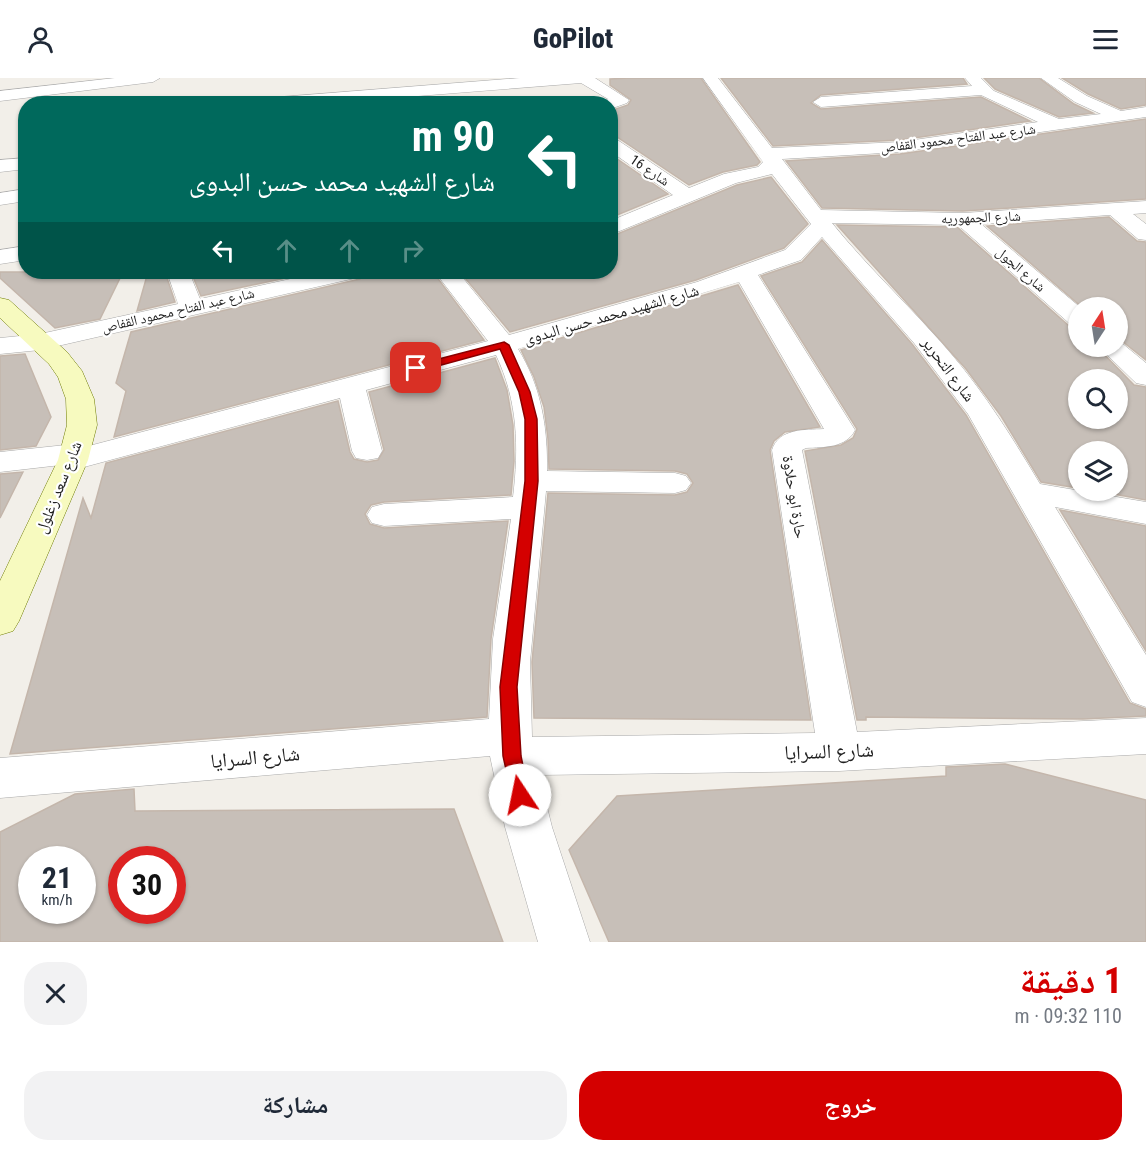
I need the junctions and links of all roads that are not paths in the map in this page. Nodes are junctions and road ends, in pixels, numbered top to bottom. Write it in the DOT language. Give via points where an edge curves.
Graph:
graph roads {
  1 [pos="345,78"];
  2 [pos="578,78"];
  3 [pos="586,78"];
  4 [pos="710,78"];
  5 [pos="1048,78"];
  6 [pos="152,80"];
  7 [pos="447,82"];
  8 [pos="520,82"];
  9 [pos="978,84"];
  10 [pos="262,86"];
  11 [pos="0,96"];
  12 [pos="266,96"];
  13 [pos="353,96"];
  14 [pos="375,96"];
  15 [pos="458,96"];
  16 [pos="541,96"];
  17 [pos="615,96"];
  18 [pos="909,96"];
  19 [pos="876,98"];
  20 [pos="821,102"];
  21 [pos="893,110"];
  22 [pos="1146,112"];
  23 [pos="938,113"];
  24 [pos="1120,116"];
  25 [pos="958,124"];
  26 [pos="1058,125"];
  27 [pos="920,129"];
  28 [pos="882,133"];
  29 [pos="978,136"];
  30 [pos="938,141"];
  31 [pos="900,147"];
  32 [pos="618,148"];
  33 [pos="771,158"];
  34 [pos="18,164"];
  35 [pos="0,166"];
  36 [pos="18,196"];
  37 [pos="689,197"];
  38 [pos="0,199"];
  39 [pos="1146,207"];
  40 [pos="1114,209"];
  41 [pos="963,219"];
  42 [pos="819,220"];
  43 [pos="618,226"];
  44 [pos="1146,234"];
  45 [pos="18,254"];
  46 [pos="0,256"];
  47 [pos="745,273"];
  48 [pos="181,279"];
  49 [pos="319,279"];
  50 [pos="452,279"];
  51 [pos="0,304"];
  52 [pos="191,307"];
  53 [pos="1068,309"];
  54 [pos="40,342"];
  55 [pos="504,345"];
  56 [pos="0,346"];
  57 [pos="1123,357"];
  58 [pos="1146,377"];
  59 [pos="351,386"];
  60 [pos="367,451"];
  61 [pos="74,457"];
  62 [pos="0,462"];
  63 [pos="675,483"];
  64 [pos="1028,492"];
  65 [pos="530,494"];
  66 [pos="1146,513"];
  67 [pos="384,515"];
  68 [pos="0,621"];
  69 [pos="1146,690"];
  70 [pos="1146,736"];
  71 [pos="511,746"];
  72 [pos="839,752"];
  73 [pos="0,778"];
  74 [pos="564,942"];
  1 -- 13 [label="street"];
  2 -- 3 [label="street"];
  2 -- 8 [label="street"];
  3 -- 17 [label="street"];
  4 -- 33 [label="street, شارع التحرير"];
  5 -- 24 [label="street" via="1081,99"];
  6 -- 11 [label="street"];
  7 -- 8 [label="street"];
  7 -- 14 [label="street"];
  7 -- 15 [label="street"];
  8 -- 16 [label="street"];
  9 -- 18 [label="street"];
  9 -- 26 [label="street"];
  10 -- 12 [label="street"];
  18 -- 19 [label="street"];
  18 -- 23 [label="street"];
  19 -- 20 [label="street"];
  19 -- 21 [label="street"];
  22 -- 24 [label="street, شارع عبد الفتاح محمود القفاص"];
  24 -- 26 [label="street, شارع عبد الفتاح محمود القفاص"];
  25 -- 29 [label="street"];
  26 -- 29 [label="street, شارع عبد الفتاح محمود القفاص"];
  27 -- 30 [label="street"];
  28 -- 31 [label="street"];
  29 -- 30 [label="street, شارع عبد الفتاح محمود القفاص"];
  30 -- 31 [label="street, شارع عبد الفتاح محمود القفاص"];
  31 -- 33 [label="street, شارع عبد الفتاح محمود القفاص"];
  32 -- 37 [label="street, شارع 16"];
  33 -- 37 [label="street, شارع عبد الفتاح محمود القفاص" via="764,172 741,175"];
  33 -- 42 [label="street, شارع التحرير"];
  34 -- 35 [label="street"];
  36 -- 38 [label="street"];
  37 -- 43 [label="street, شارع عبد الفتاح محمود القفاص"];
  39 -- 40 [label="street, شارع الجمهوريه"];
  40 -- 41 [label="street, شارع الجمهوريه"];
  40 -- 44 [label="street"];
  41 -- 42 [label="street, شارع الجمهوريه"];
  41 -- 53 [label="street, شارع الجول"];
  42 -- 47 [label="street, شارع الشهيد محمد حسن البدوى" via="793,255"];
  42 -- 64 [label="street, شارع التحرير" via="959,381"];
  45 -- 46 [label="street"];
  47 -- 55 [label="street, شارع الشهيد محمد حسن البدوى"];
  47 -- 72 [label="street, حارة ابو حلاوة" via="840,430 833,437 798,439 787,450"];
  48 -- 52 [label="street"];
  49 -- 52 [label="street, شارع عبد الفتاح محمود القفاص"];
  50 -- 55 [label="street"];
  51 -- 54 [label="street, شارع سعد زغلول"];
  52 -- 54 [label="street, شارع عبد الفتاح محمود القفاص"];
  54 -- 56 [label="street, شارع عبد الفتاح محمود القفاص"];
  54 -- 61 [label="street, شارع سعد زغلول" via="72,377 80,399 81,425"];
  55 -- 59 [label="street, شارع الشهيد محمد حسن البدوى"];
  55 -- 65 [label="street" via="525,392 531,419"];
  57 -- 58 [label="street"];
  59 -- 60 [label="street"];
  59 -- 61 [label="street, شارع الشهيد محمد حسن البدوى"];
  61 -- 62 [label="street, شارع الشهيد محمد حسن البدوى"];
  61 -- 68 [label="street, شارع سعد زغلول"];
  63 -- 65 [label="street"];
  64 -- 66 [label="street"];
  64 -- 69 [label="street, شارع التحرير"];
  65 -- 67 [label="street"];
  65 -- 71 [label="street" via="509,687"];
  70 -- 72 [label="street, شارع السرايا"];
  71 -- 72 [label="street, شارع السرايا"];
  71 -- 73 [label="street, شارع السرايا"];
  71 -- 74 [label="street" via="520,795"];
}
